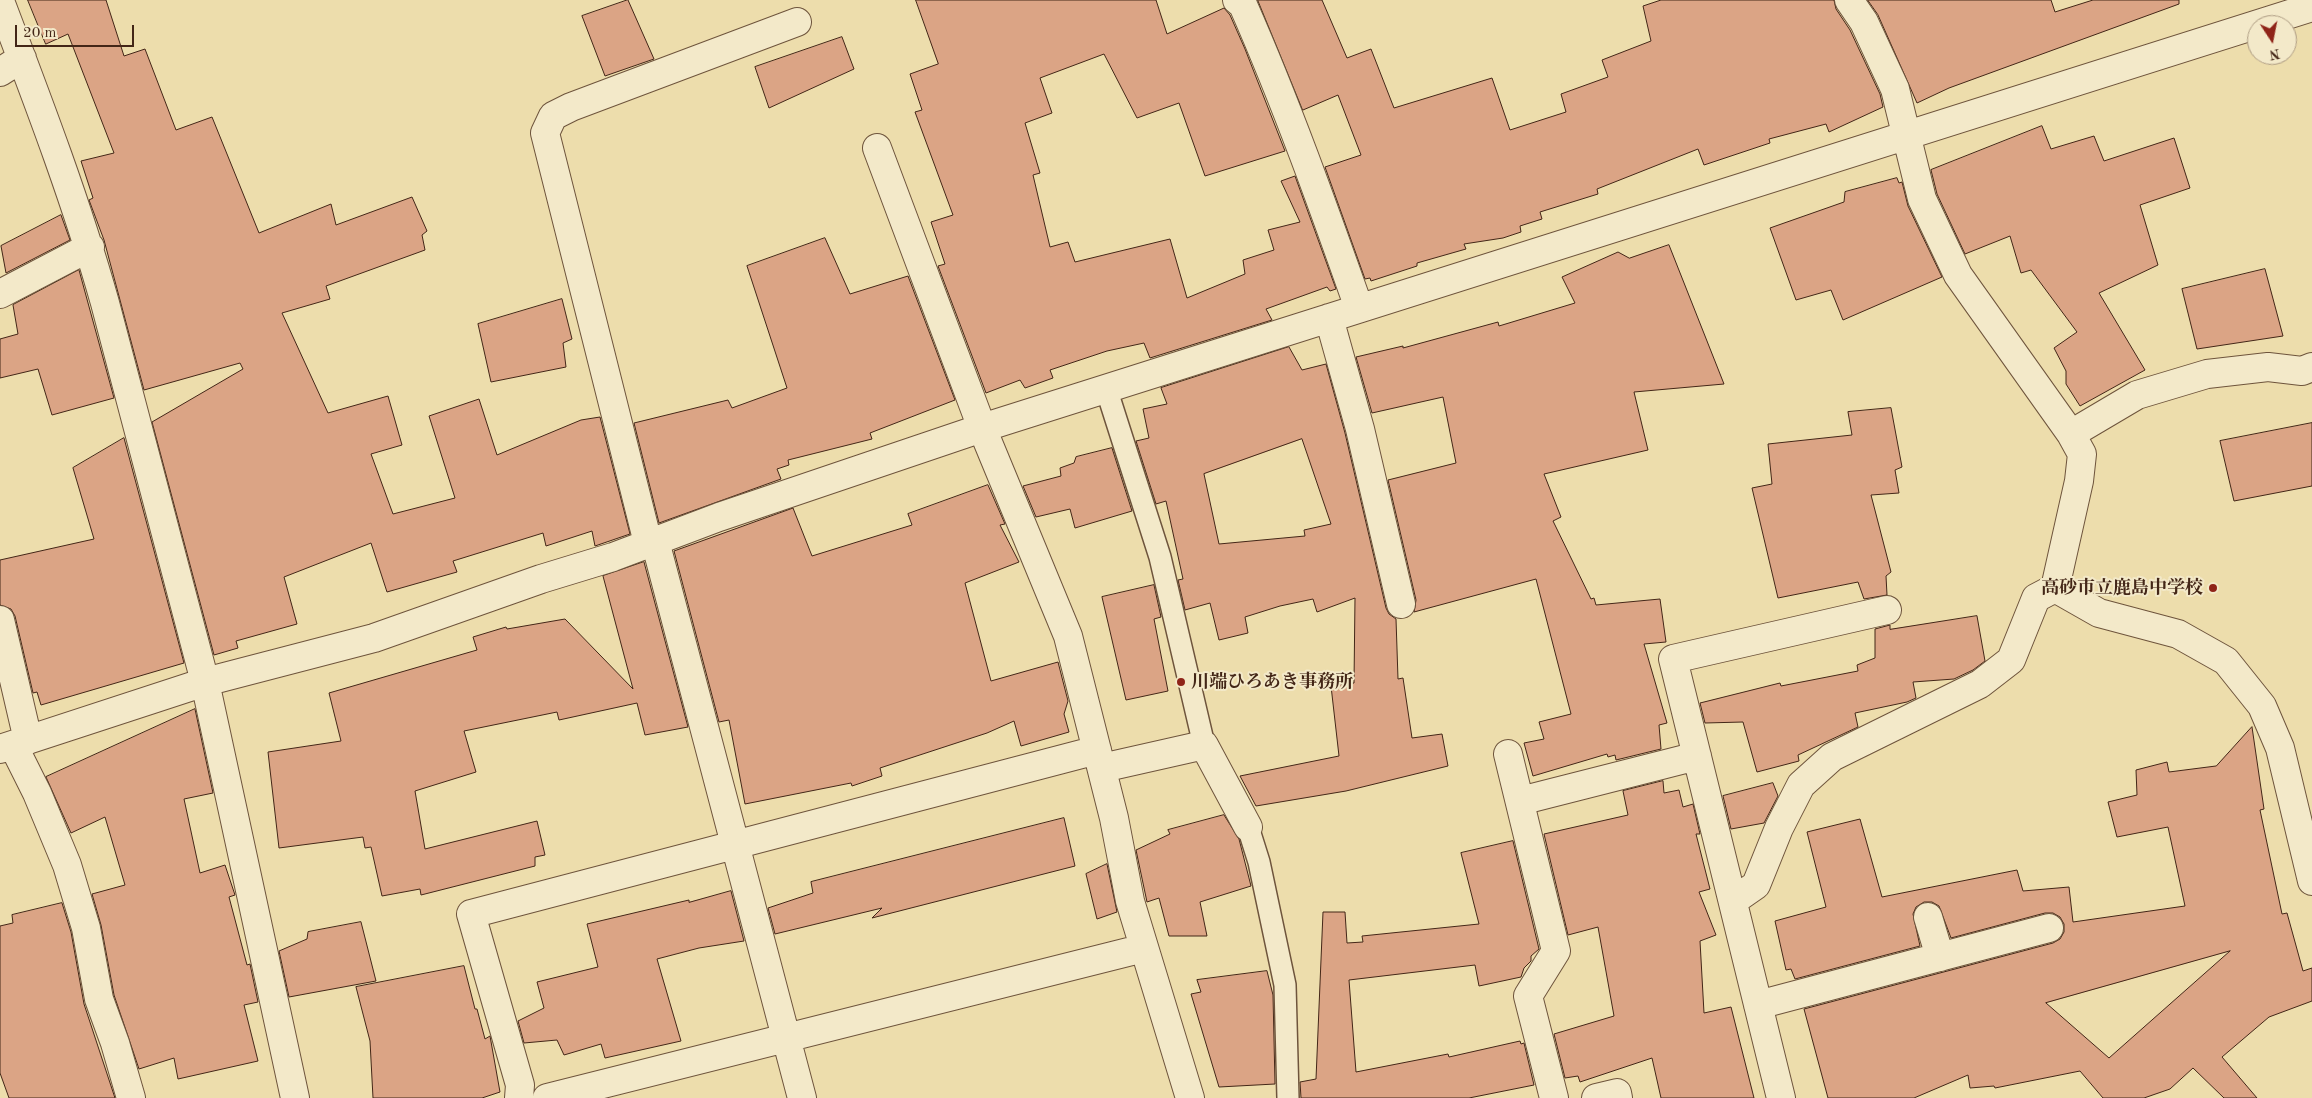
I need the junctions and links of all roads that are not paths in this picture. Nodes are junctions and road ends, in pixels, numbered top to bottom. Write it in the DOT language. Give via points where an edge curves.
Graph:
graph roads {
  1 [pos="1237,0"];
  2 [pos="1849,0"];
  3 [pos="0,1"];
  4 [pos="2312,7"];
  5 [pos="797,22"];
  6 [pos="11,65"];
  7 [pos="1908,136"];
  8 [pos="877,148"];
  9 [pos="90,246"];
  10 [pos="0,294"];
  11 [pos="1360,308"];
  12 [pos="1329,318"];
  13 [pos="2312,367"];
  14 [pos="1106,388"];
  15 [pos="982,428"];
  16 [pos="2070,434"];
  17 [pos="652,542"];
  18 [pos="2055,588"];
  19 [pos="1401,604"];
  20 [pos="1887,610"];
  21 [pos="0,620"];
  22 [pos="205,682"];
  23 [pos="14,745"];
  24 [pos="1204,745"];
  25 [pos="1508,754"];
  26 [pos="1697,756"];
  27 [pos="1099,758"];
  28 [pos="1520,801"];
  29 [pos="1248,827"];
  30 [pos="736,845"];
  31 [pos="2312,881"];
  32 [pos="1733,901"];
  33 [pos="1928,917"];
  34 [pos="2049,928"];
  35 [pos="1144,948"];
  36 [pos="1940,957"];
  37 [pos="1758,1005"];
  38 [pos="786,1038"];
  39 [pos="131,1098"];
  40 [pos="295,1098"];
  41 [pos="519,1098"];
  42 [pos="547,1098"];
  43 [pos="802,1098"];
  44 [pos="1190,1098"];
  45 [pos="1288,1098"];
  46 [pos="1554,1098"];
  47 [pos="1596,1098"];
  48 [pos="1618,1098"];
  49 [pos="1781,1098"];
  1 -- 11 [label="street" via="1244,5 1304,151"];
  2 -- 7 [label="street" via="1864,22 1895,89"];
  3 -- 6 [label="street"];
  4 -- 7 [label="street"];
  5 -- 17 [label="street" via="571,107 554,116 545,133"];
  6 -- 9 [label="street" via="59,156"];
  7 -- 11 [label="street"];
  7 -- 16 [label="street" via="1922,199 1958,275"];
  8 -- 15 [label="street"];
  9 -- 10 [label="street"];
  9 -- 22 [label="street"];
  11 -- 12 [label="street"];
  12 -- 14 [label="street"];
  12 -- 19 [label="street" via="1360,428"];
  13 -- 16 [label="street" via="2302,371 2268,367 2207,374 2137,395"];
  14 -- 15 [label="street"];
  14 -- 24 [label="lane" via="1160,557"];
  15 -- 17 [label="street"];
  15 -- 27 [label="street" via="1068,636"];
  16 -- 18 [label="street" via="2082,454"];
  17 -- 22 [label="street" via="374,638"];
  17 -- 30 [label="street"];
  18 -- 31 [label="street" via="2099,613 2178,634 2226,661 2262,706 2280,748"];
  18 -- 32 [label="street" via="2036,598 2011,660 1980,684 1832,757 1801,785 1756,885"];
  20 -- 26 [label="street" via="1673,659"];
  21 -- 23 [label="street"];
  22 -- 23 [label="street"];
  22 -- 40 [label="street"];
  23 -- 39 [label="street" via="67,865 86,928 99,999 116,1043"];
  24 -- 27 [label="street"];
  24 -- 29 [label="street"];
  25 -- 28 [label="street"];
  26 -- 28 [label="street"];
  26 -- 32 [label="street"];
  27 -- 30 [label="street"];
  27 -- 35 [label="street" via="1130,901"];
  28 -- 46 [label="street" via="1556,950 1528,996"];
  29 -- 45 [label="lane" via="1260,862 1285,985"];
  30 -- 38 [label="street"];
  30 -- 41 [label="street" via="472,914 520,1085"];
  32 -- 37 [label="street"];
  33 -- 36 [label="street"];
  34 -- 36 [label="street"];
  35 -- 38 [label="street"];
  35 -- 44 [label="street"];
  36 -- 37 [label="street"];
  37 -- 49 [label="street"];
  38 -- 42 [label="street"];
  38 -- 43 [label="street"];
  47 -- 48 [label="street" via="1617,1093"];
}
